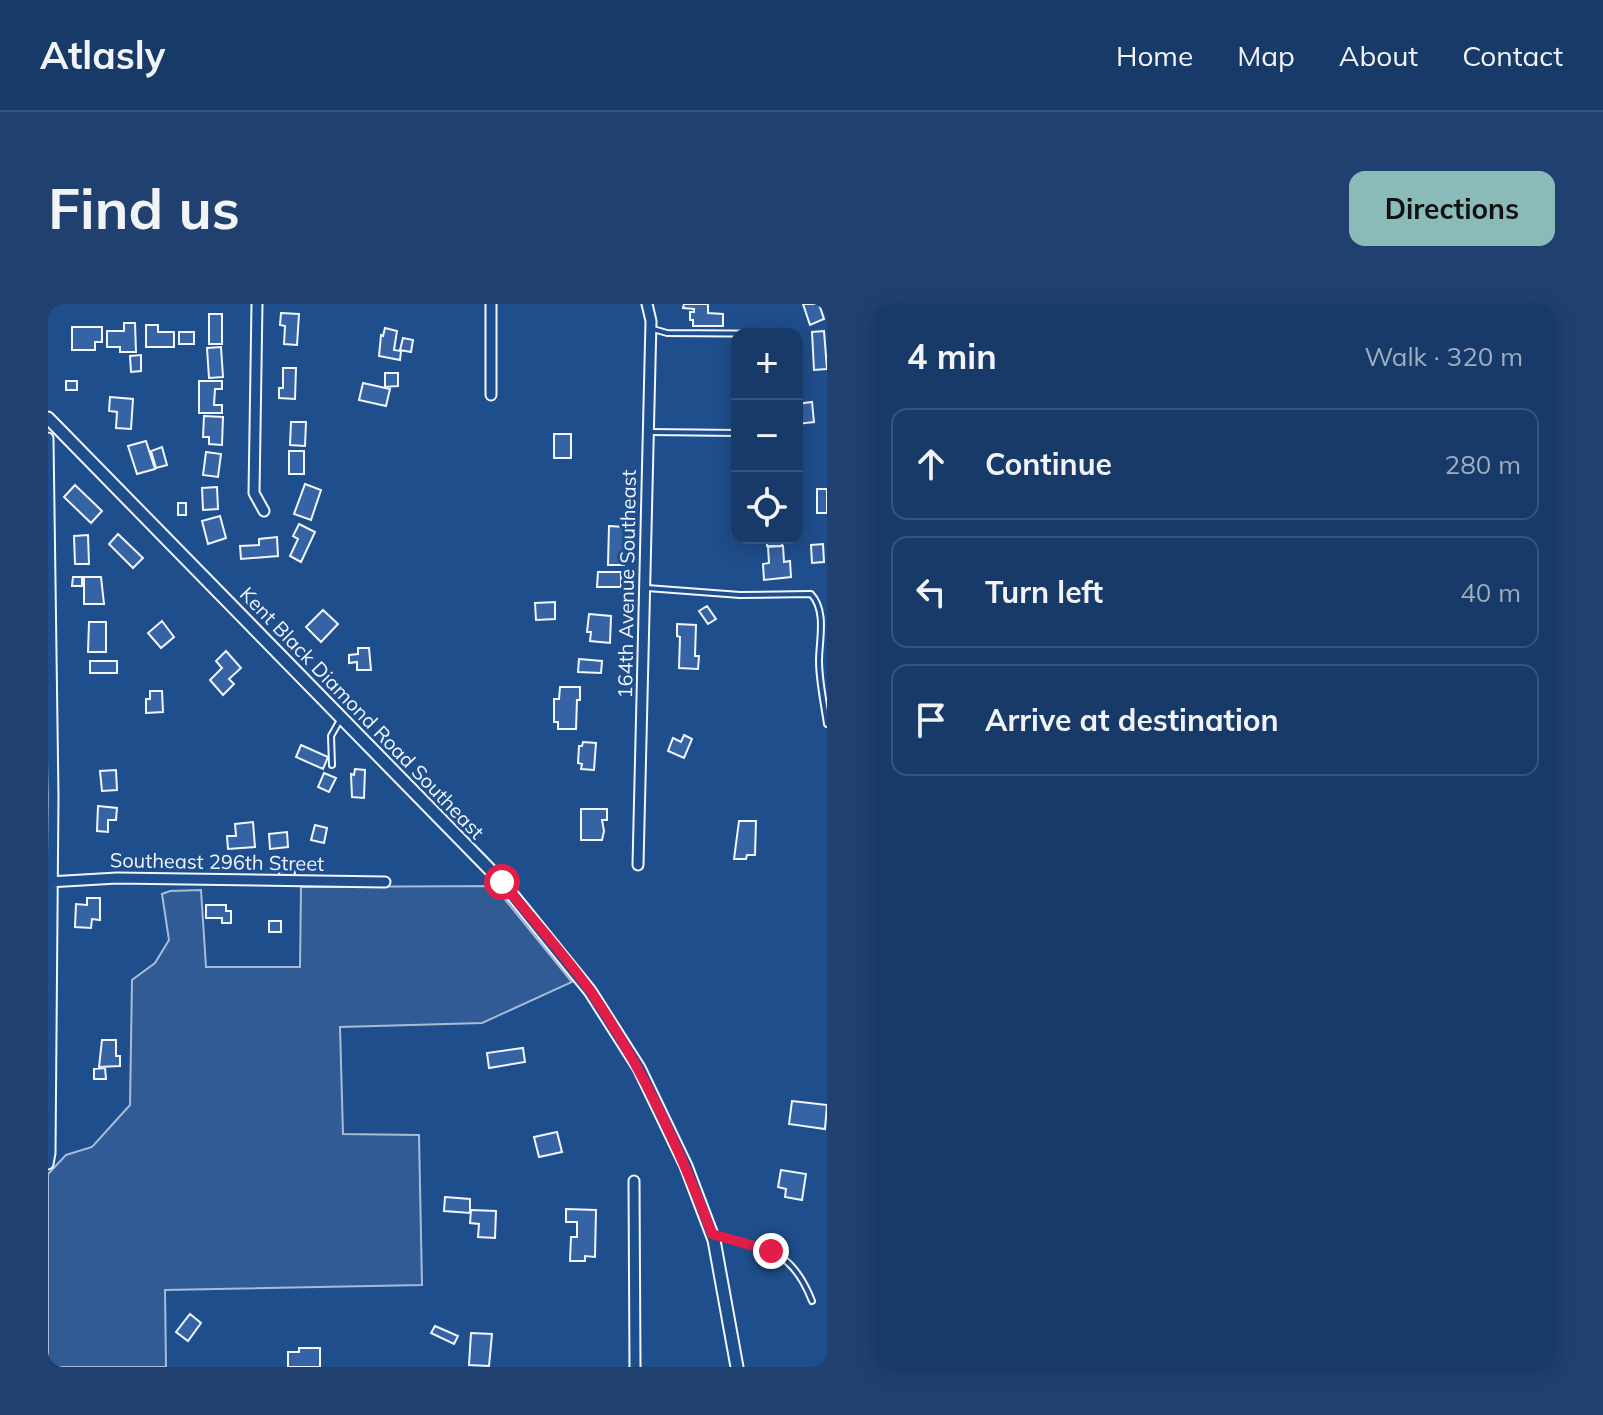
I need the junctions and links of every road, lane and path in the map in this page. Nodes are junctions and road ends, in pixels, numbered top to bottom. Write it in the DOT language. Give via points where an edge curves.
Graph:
graph roads {
  1 [pos="257,304"];
  2 [pos="491,304"];
  3 [pos="647,304"];
  4 [pos="651,327"];
  5 [pos="731,334"];
  6 [pos="491,395"];
  7 [pos="48,418"];
  8 [pos="648,432"];
  9 [pos="731,433"];
  10 [pos="48,438"];
  11 [pos="264,511"];
  12 [pos="645,588"];
  13 [pos="50,645"];
  14 [pos="50,683"];
  15 [pos="341,718"];
  16 [pos="827,724"];
  17 [pos="332,765"];
  18 [pos="638,865"];
  19 [pos="50,882"];
  20 [pos="385,882"];
  21 [pos="48,1164"];
  22 [pos="634,1181"];
  23 [pos="712,1234"];
  24 [pos="812,1301"];
  25 [pos="635,1367"];
  26 [pos="737,1367"];
  1 -- 11 [label="street" via="254,493"];
  2 -- 6 [label="street"];
  3 -- 4 [label="street, 164th Avenue Southeast"];
  4 -- 5 [label="lane" via="667,333"];
  4 -- 8 [label="street, 164th Avenue Southeast"];
  7 -- 15 [label="street, Kent Black Diamond Road Southeast"];
  8 -- 9 [label="lane"];
  8 -- 12 [label="street, 164th Avenue Southeast"];
  10 -- 13 [label="street"];
  12 -- 16 [label="lane" via="811,594 821,620 819,659"];
  12 -- 18 [label="street, 164th Avenue Southeast"];
  13 -- 14 [label="street"];
  14 -- 19 [label="street"];
  15 -- 17 [label="lane" via="331,736"];
  15 -- 23 [label="street, Kent Black Diamond Road Southeast" via="502,882 590,991 639,1068"];
  19 -- 20 [label="street, Southeast 296th Street"];
  19 -- 21 [label="street"];
  22 -- 25 [label="street"];
  23 -- 24 [label="lane" via="787,1261 803,1278"];
  23 -- 26 [label="street, Kent Black Diamond Road Southeast"];
}
